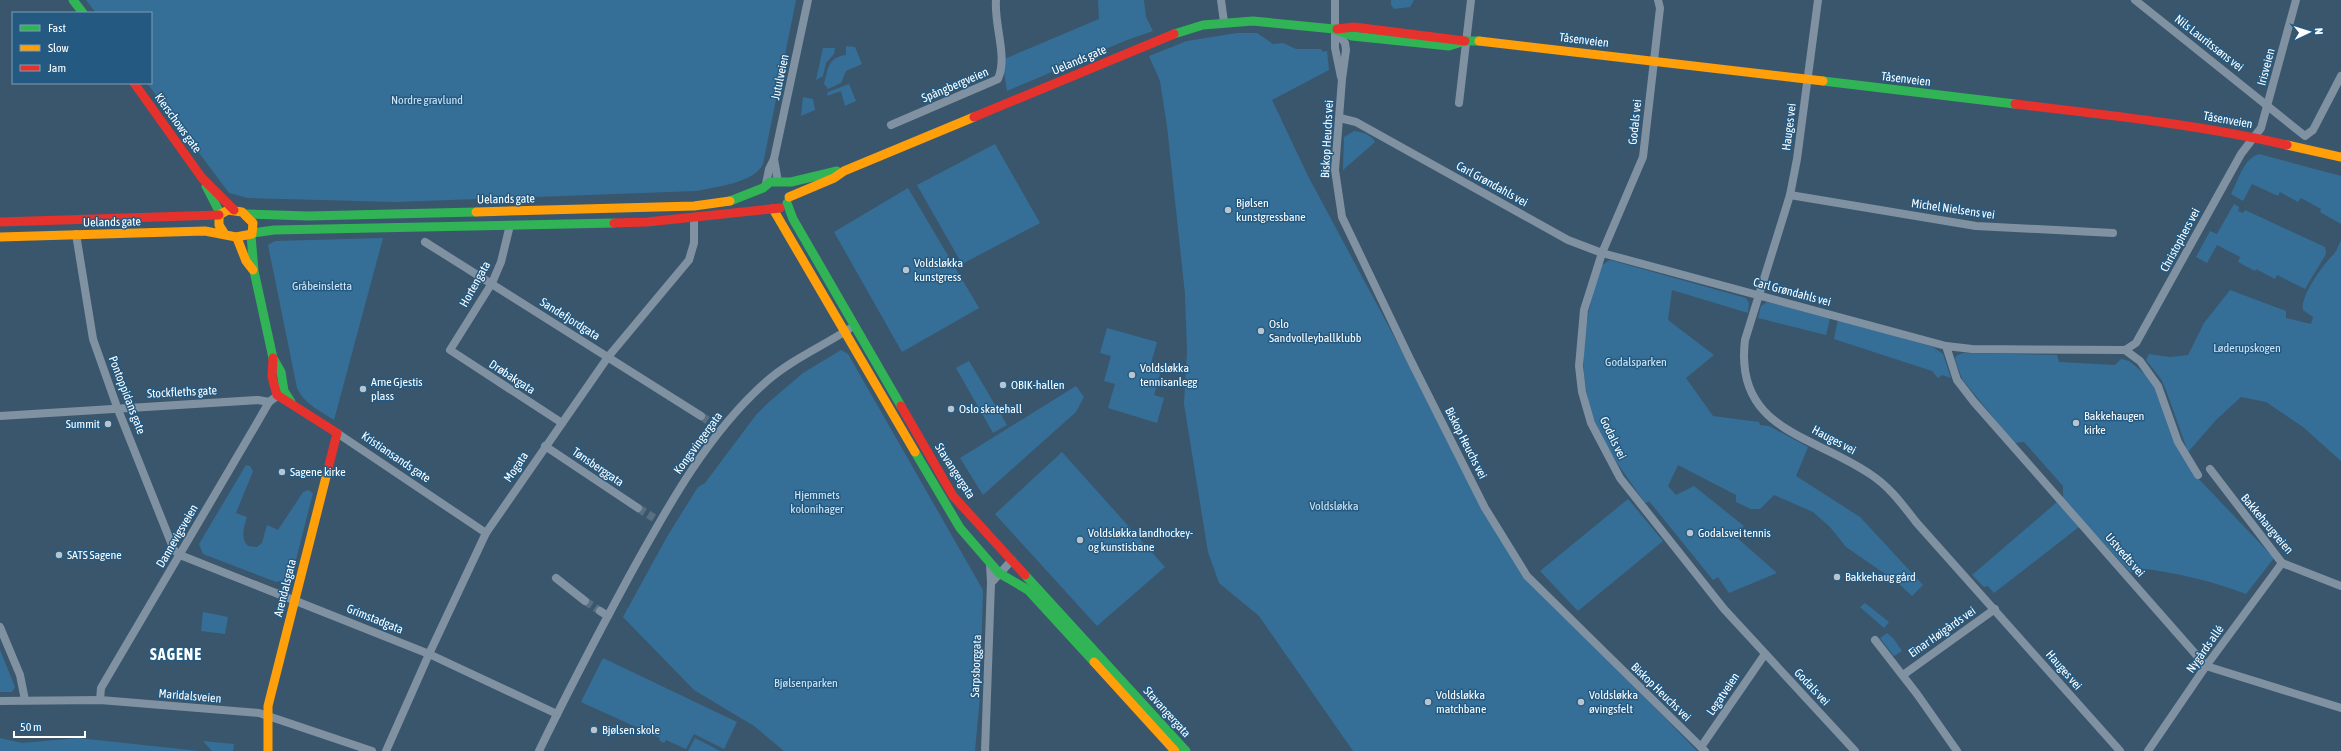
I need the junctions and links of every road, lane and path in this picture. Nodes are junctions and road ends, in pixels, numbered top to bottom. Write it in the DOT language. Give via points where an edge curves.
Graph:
graph roads {
  1 [pos="73,0"];
  2 [pos="808,0"];
  3 [pos="996,0"];
  4 [pos="1220,0"];
  5 [pos="1335,0"];
  6 [pos="1471,0"];
  7 [pos="1658,0"];
  8 [pos="1818,0"];
  9 [pos="2135,0"];
  10 [pos="2296,0"];
  11 [pos="81,12"];
  12 [pos="1224,22"];
  13 [pos="1334,29"];
  14 [pos="1465,41"];
  15 [pos="1653,60"];
  16 [pos="2341,76"];
  17 [pos="1807,79"];
  18 [pos="135,84"];
  19 [pos="1459,103"];
  20 [pos="2266,106"];
  21 [pos="1340,118"];
  22 [pos="891,125"];
  23 [pos="2253,137"];
  24 [pos="2341,157"];
  25 [pos="774,159"];
  26 [pos="844,171"];
  27 [pos="202,178"];
  28 [pos="780,182"];
  29 [pos="764,186"];
  30 [pos="1790,195"];
  31 [pos="788,200"];
  32 [pos="771,208"];
  33 [pos="234,210"];
  34 [pos="219,214"];
  35 [pos="246,214"];
  36 [pos="694,219"];
  37 [pos="0,222"];
  38 [pos="510,225"];
  39 [pos="224,233"];
  40 [pos="2113,233"];
  41 [pos="76,234"];
  42 [pos="252,234"];
  43 [pos="0,237"];
  44 [pos="237,238"];
  45 [pos="425,242"];
  46 [pos="1602,253"];
  47 [pos="254,271"];
  48 [pos="492,283"];
  49 [pos="1759,295"];
  50 [pos="854,326"];
  51 [pos="845,332"];
  52 [pos="1946,346"];
  53 [pos="450,350"];
  54 [pos="2125,350"];
  55 [pos="608,357"];
  56 [pos="281,393"];
  57 [pos="270,402"];
  58 [pos="117,408"];
  59 [pos="0,416"];
  60 [pos="701,416"];
  61 [pos="562,423"];
  62 [pos="337,433"];
  63 [pos="545,446"];
  64 [pos="2210,469"];
  65 [pos="2198,475"];
  66 [pos="638,508"];
  67 [pos="486,533"];
  68 [pos="180,555"];
  69 [pos="1012,560"];
  70 [pos="990,562"];
  71 [pos="2282,563"];
  72 [pos="999,573"];
  73 [pos="556,578"];
  74 [pos="991,583"];
  75 [pos="2341,586"];
  76 [pos="295,599"];
  77 [pos="585,601"];
  78 [pos="1995,609"];
  79 [pos="600,611"];
  80 [pos="608,616"];
  81 [pos="0,627"];
  82 [pos="1875,640"];
  83 [pos="429,654"];
  84 [pos="1765,654"];
  85 [pos="2206,666"];
  86 [pos="1903,675"];
  87 [pos="25,700"];
  88 [pos="100,700"];
  89 [pos="0,701"];
  90 [pos="2341,708"];
  91 [pos="557,714"];
  92 [pos="267,715"];
  93 [pos="354,748"];
  94 [pos="1703,749"];
  95 [pos="268,751"];
  96 [pos="372,751"];
  97 [pos="386,751"];
  98 [pos="539,751"];
  99 [pos="985,751"];
  100 [pos="1175,751"];
  101 [pos="1186,751"];
  102 [pos="1855,751"];
  103 [pos="1957,751"];
  104 [pos="2120,751"];
  105 [pos="2148,751"];
  1 -- 11 [label="main road"];
  2 -- 25 [label="street, Jutulveien"];
  3 -- 22 [label="street, Spångbergveien" via="1002,69 998,79"];
  4 -- 12 [label="street"];
  5 -- 13 [label="street"];
  6 -- 14 [label="street"];
  7 -- 15 [label="street, Godals vei" via="1660,8"];
  8 -- 17 [label="street, Hauges vei"];
  9 -- 20 [label="street, Nils Lauritssøns vei"];
  10 -- 20 [label="street, Irisveien" via="2273,91"];
  12 -- 13 [label="main road, Uelands gate" via="1260,21"];
  12 -- 26 [label="main road, Uelands gate" via="1190,28 1143,45"];
  13 -- 14 [label="main road, Tåsenveien" via="1354,27"];
  13 -- 21 [label="street, Biskop Heuchs vei" via="1345,43 1346,50"];
  14 -- 15 [label="main road, Tåsenveien" via="1491,41"];
  14 -- 19 [label="street"];
  15 -- 17 [label="main road, Tåsenveien"];
  15 -- 46 [label="street, Godals vei" via="1643,157"];
  16 -- 20 [label="street, Nils Lauritssøns vei" via="2308,135 2299,133"];
  17 -- 23 [label="main road, Tåsenveien" via="2208,128"];
  17 -- 30 [label="street, Hauges vei"];
  18 -- 27 [label="main road, Kierschows gate"];
  20 -- 23 [label="street, Irisveien" via="2261,128"];
  21 -- 46 [label="street, Carl Grøndahls vei" via="1356,122 1568,240"];
  21 -- 94 [label="street, Biskop Heuchs vei" via="1335,170 1342,217 1485,508 1527,576"];
  23 -- 24 [label="main road, Tåsenveien"];
  23 -- 54 [label="street, Christophers vei" via="2218,194 2136,343"];
  25 -- 28 [label="street, Jutulveien"];
  25 -- 29 [label="street, Jutulveien"];
  26 -- 28 [label="main road, Uelands gate"];
  26 -- 31 [label="main road, Uelands gate"];
  27 -- 33 [label="main road, Kierschows gate"];
  27 -- 34 [label="main road, Kierschows gate"];
  28 -- 29 [label="main road, Uelands gate"];
  28 -- 31 [label="main road" via="788,192"];
  29 -- 32 [label="main road" via="761,199"];
  29 -- 35 [label="main road, Uelands gate" via="732,201 694,206 308,216"];
  30 -- 40 [label="street, Michel Nielsens vei" via="1976,226"];
  30 -- 49 [label="street, Hauges vei"];
  31 -- 32 [label="main road, Uelands gate" via="781,208"];
  31 -- 50 [label="main road, Stavangergata" via="793,219"];
  32 -- 36 [label="main road, Uelands gate"];
  32 -- 51 [label="main road, Stavangergata" via="784,224"];
  33 -- 34 [label="main road, Uelands gate"];
  33 -- 35 [label="main road, Uelands gate"];
  34 -- 37 [label="main road, Uelands gate"];
  34 -- 39 [label="main road" via="218,226"];
  35 -- 42 [label="main road" via="254,223"];
  36 -- 38 [label="main road, Uelands gate"];
  36 -- 55 [label="street, Mogata" via="694,243 689,260"];
  38 -- 42 [label="main road, Uelands gate" via="274,230"];
  38 -- 48 [label="street, Hortengata" via="501,262"];
  39 -- 41 [label="main road, Uelands gate"];
  39 -- 44 [label="main road, Uelands gate"];
  41 -- 43 [label="main road, Uelands gate"];
  41 -- 58 [label="street, Pontoppidans gate" via="89,324"];
  42 -- 44 [label="main road, Uelands gate"];
  42 -- 47 [label="main road"];
  44 -- 47 [label="main road" via="246,261"];
  45 -- 48 [label="street, Sandefjordgata"];
  46 -- 49 [label="street, Carl Grøndahls vei"];
  46 -- 84 [label="street, Godals vei" via="1584,310 1579,343 1582,392 1591,422 1620,478 1724,609"];
  47 -- 56 [label="main road" via="273,358 273,388"];
  48 -- 53 [label="street, Hortengata"];
  48 -- 55 [label="street, Sandefjordgata"];
  49 -- 52 [label="street, Carl Grøndahls vei"];
  49 -- 78 [label="street, Hauges vei" via="1743,356 1745,374 1757,404 1773,421 1837,454 1891,489 1916,522"];
  50 -- 51 [label="street, Kongsvingergata"];
  50 -- 69 [label="main road, Stavangergata" via="953,496"];
  51 -- 70 [label="main road, Stavangergata" via="960,528"];
  51 -- 80 [label="street, Kongsvingergata" via="767,380 719,428 656,520"];
  52 -- 54 [label="street, Carl Grøndahls vei" via="1972,349"];
  52 -- 85 [label="street, Ustvedts vei" via="1957,380 1974,402"];
  53 -- 61 [label="street, Drøbakgata"];
  54 -- 65 [label="street" via="2140,362 2158,386 2178,442"];
  55 -- 60 [label="street, Sandefjordgata"];
  55 -- 61 [label="street, Mogata"];
  56 -- 57 [label="street, Dannevigsveien"];
  56 -- 62 [label="main road, Kristiansands gate"];
  57 -- 58 [label="street, Stockfleths gate" via="258,400"];
  57 -- 68 [label="street, Dannevigsveien"];
  58 -- 59 [label="street, Stockfleths gate"];
  58 -- 68 [label="street, Pontoppidans gate" via="171,546"];
  61 -- 63 [label="street, Mogata"];
  62 -- 67 [label="street, Kristiansands gate"];
  62 -- 76 [label="main road, Arendalsgata"];
  63 -- 66 [label="street, Tønsberggata"];
  63 -- 67 [label="street, Mogata"];
  64 -- 71 [label="street, Bakkehaugveien"];
  67 -- 83 [label="street, Mogata"];
  68 -- 76 [label="street, Grimstadgata"];
  68 -- 88 [label="street, Dannevigsveien" via="101,688"];
  69 -- 72 [label="street"];
  69 -- 101 [label="main road, Stavangergata"];
  70 -- 72 [label="main road, Stavangergata"];
  70 -- 74 [label="street, Sarpsborggata"];
  71 -- 75 [label="street, Bakkehaugveien"];
  71 -- 85 [label="street, Nygårds allé"];
  72 -- 74 [label="street"];
  72 -- 100 [label="main road, Stavangergata" via="1028,590"];
  73 -- 77 [label="street"];
  74 -- 99 [label="street, Sarpsborggata"];
  76 -- 83 [label="street, Grimstadgata"];
  76 -- 92 [label="main road, Arendalsgata"];
  78 -- 86 [label="street, Einar Høigårds vei"];
  78 -- 104 [label="street, Hauges vei"];
  79 -- 80 [label="street"];
  80 -- 91 [label="street, Kongsvingergata"];
  81 -- 87 [label="street" via="20,675"];
  82 -- 86 [label="street, Einar Høigårds vei"];
  83 -- 91 [label="street, Grimstadgata"];
  83 -- 97 [label="street, Mogata"];
  84 -- 94 [label="street, Legatveien"];
  84 -- 102 [label="street, Godals vei"];
  85 -- 90 [label="street"];
  85 -- 105 [label="street, Nygårds allé"];
  86 -- 103 [label="street, Einar Høigårds vei"];
  87 -- 88 [label="street, Maridalsveien"];
  87 -- 89 [label="street, Maridalsveien"];
  88 -- 92 [label="street, Maridalsveien"];
  91 -- 98 [label="street, Kongsvingergata"];
  92 -- 93 [label="street, Maridalsveien"];
  92 -- 95 [label="main road, Arendalsgata"];
  93 -- 96 [label="street, Maridalsveien"];
}
